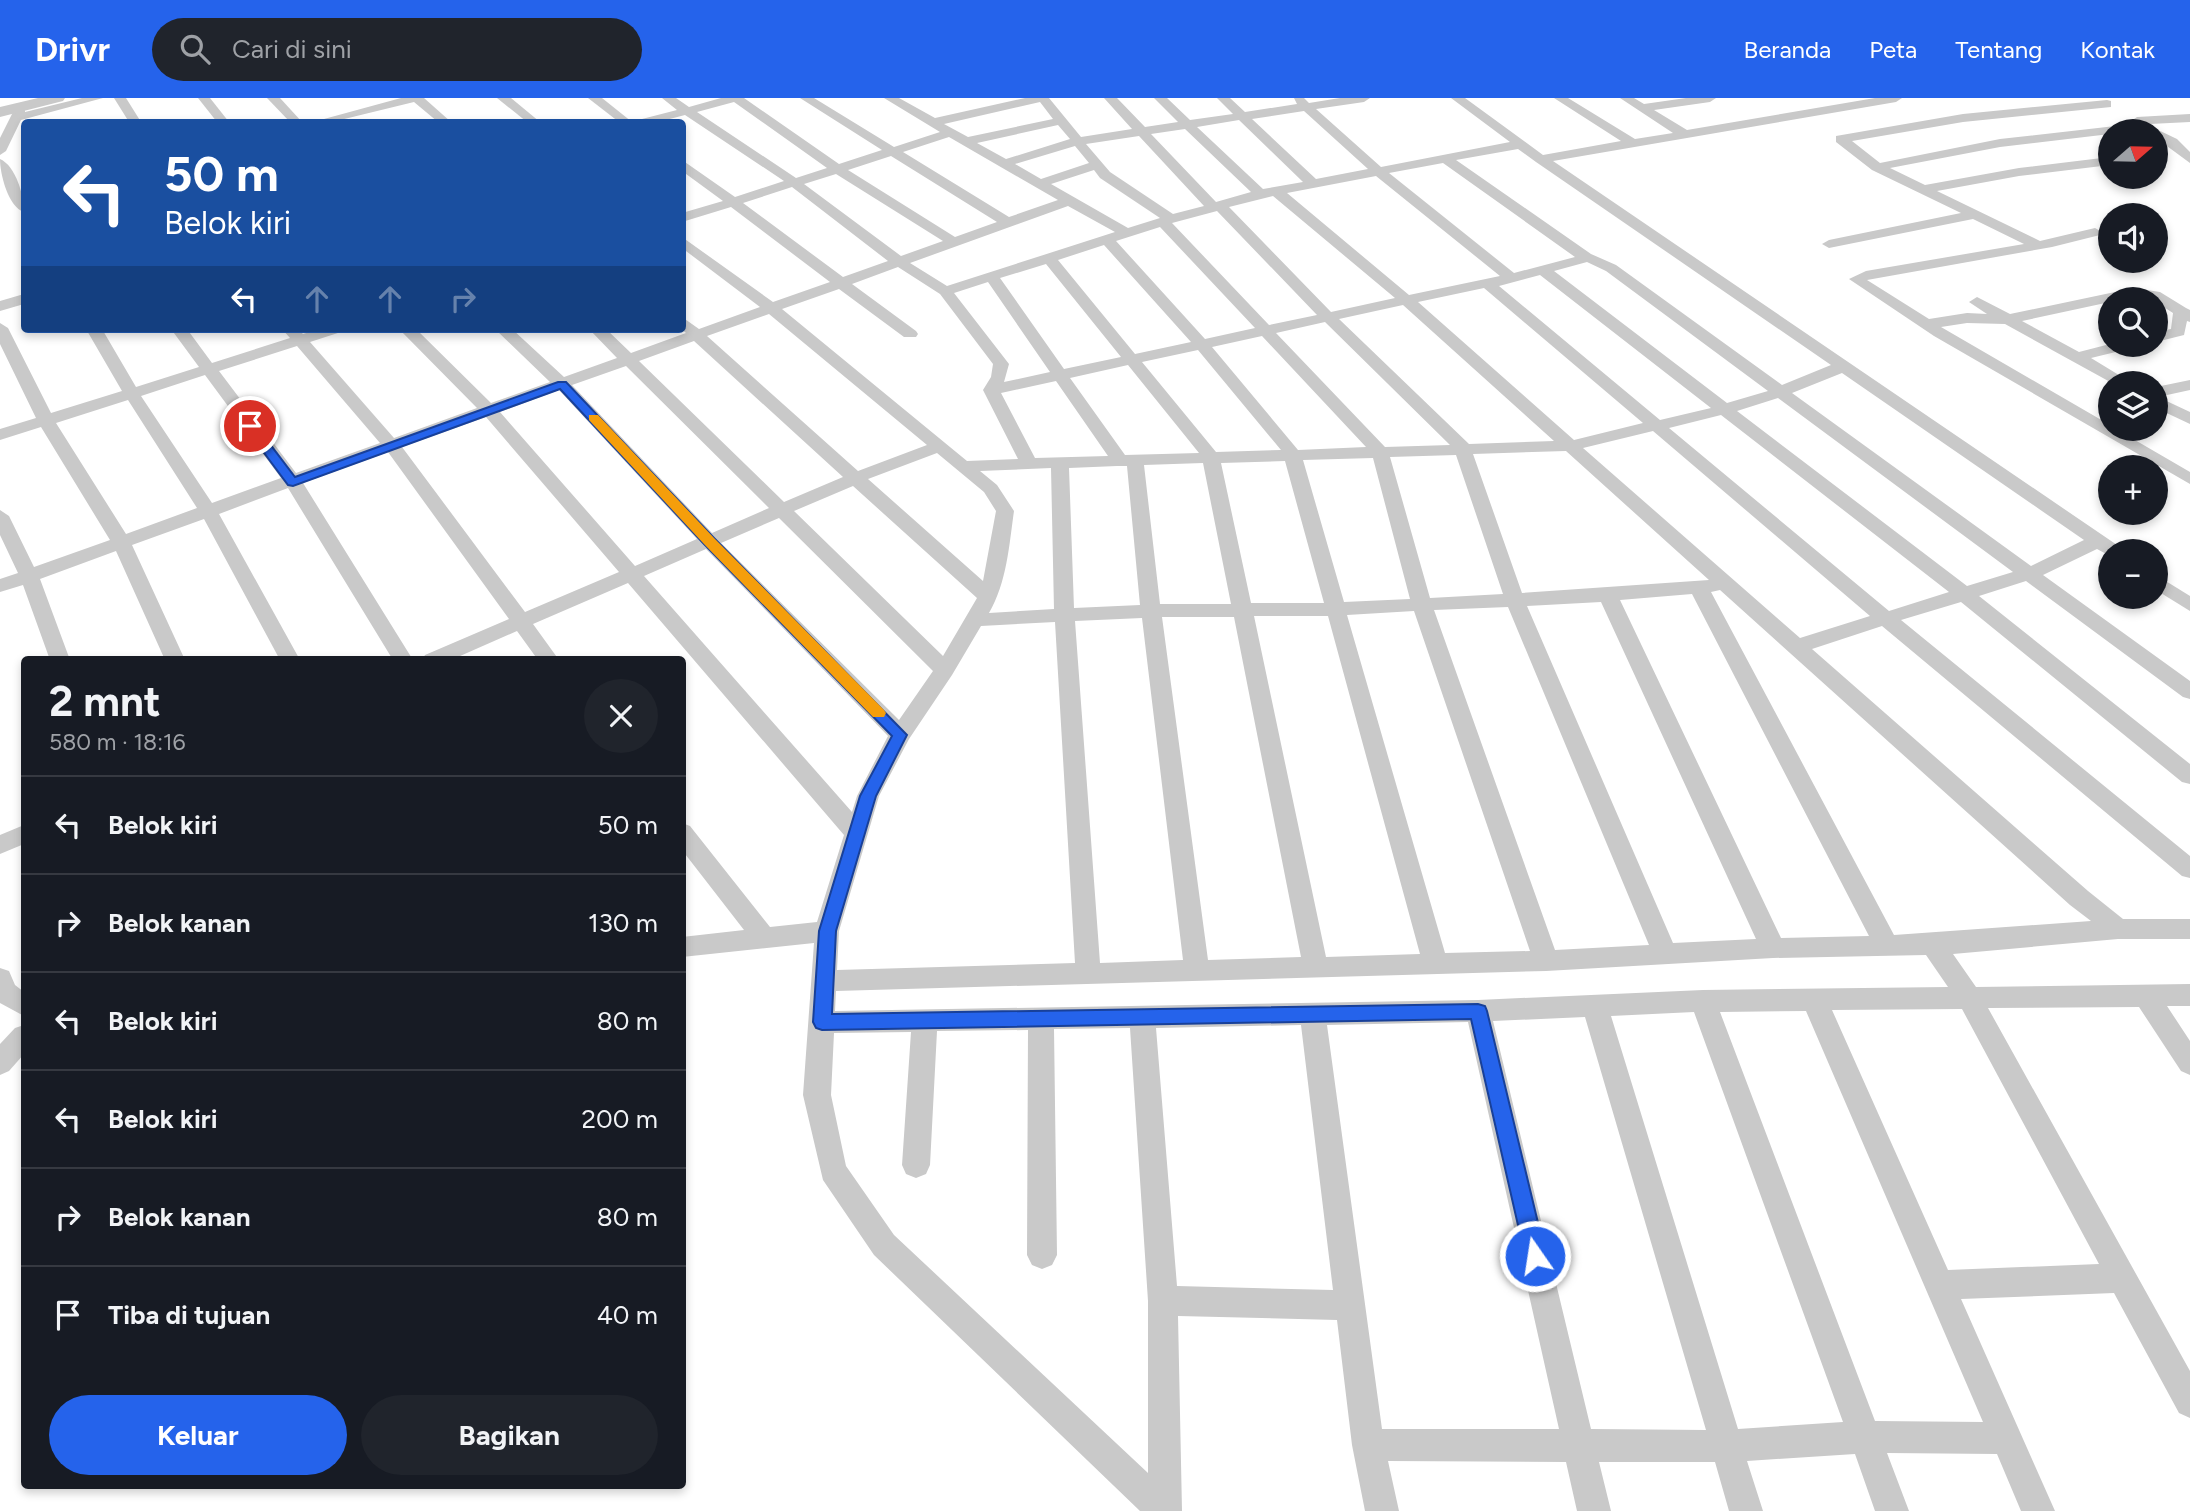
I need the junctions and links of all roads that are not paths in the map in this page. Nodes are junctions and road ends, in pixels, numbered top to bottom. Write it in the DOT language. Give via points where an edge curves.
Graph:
graph roads {
  1 [pos="57,98"];
  2 [pos="97,98"];
  3 [pos="120,98"];
  4 [pos="204,98"];
  5 [pos="273,98"];
  6 [pos="345,98"];
  7 [pos="416,98"];
  8 [pos="503,98"];
  9 [pos="594,98"];
  10 [pos="668,98"];
  11 [pos="736,98"];
  12 [pos="806,98"];
  13 [pos="890,98"];
  14 [pos="968,98"];
  15 [pos="1042,98"];
  16 [pos="1110,98"];
  17 [pos="1160,98"];
  18 [pos="1223,98"];
  19 [pos="1364,98"];
  20 [pos="1457,98"];
  21 [pos="1560,98"];
  22 [pos="1626,98"];
  23 [pos="1710,98"];
  24 [pos="1825,98"];
  25 [pos="1895,98"];
  26 [pos="1302,102"];
  27 [pos="1840,106"];
  28 [pos="1643,108"];
  29 [pos="988,109"];
  30 [pos="359,111"];
  31 [pos="688,111"];
  32 [pos="0,112"];
  33 [pos="19,112"];
  34 [pos="1243,116"];
  35 [pos="41,117"];
  36 [pos="2130,117"];
  37 [pos="1963,118"];
  38 [pos="2190,118"];
  39 [pos="133,119"];
  40 [pos="221,119"];
  41 [pos="293,119"];
  42 [pos="330,119"];
  43 [pos="367,119"];
  44 [pos="441,119"];
  45 [pos="530,119"];
  46 [pos="622,119"];
  47 [pos="657,119"];
  48 [pos="1059,121"];
  49 [pos="935,122"];
  50 [pos="1187,125"];
  51 [pos="1144,131"];
  52 [pos="953,132"];
  53 [pos="1684,134"];
  54 [pos="967,141"];
  55 [pos="1078,141"];
  56 [pos="1633,143"];
  57 [pos="2000,143"];
  58 [pos="1522,144"];
  59 [pos="2181,149"];
  60 [pos="0,151"];
  61 [pos="892,151"];
  62 [pos="1444,158"];
  63 [pos="1541,159"];
  64 [pos="2098,162"];
  65 [pos="0,163"];
  66 [pos="1004,163"];
  67 [pos="1097,165"];
  68 [pos="686,167"];
  69 [pos="1877,167"];
  70 [pos="836,168"];
  71 [pos="1379,172"];
  72 [pos="792,181"];
  73 [pos="1039,184"];
  74 [pos="1313,184"];
  75 [pos="1920,190"];
  76 [pos="1268,192"];
  77 [pos="1115,195"];
  78 [pos="21,198"];
  79 [pos="21,201"];
  80 [pos="732,201"];
  81 [pos="0,204"];
  82 [pos="1074,204"];
  83 [pos="1216,206"];
  84 [pos="1973,215"];
  85 [pos="686,217"];
  86 [pos="1167,220"];
  87 [pos="1007,222"];
  88 [pos="2095,232"];
  89 [pos="1126,233"];
  90 [pos="1107,240"];
  91 [pos="952,242"];
  92 [pos="686,244"];
  93 [pos="1829,244"];
  94 [pos="2038,245"];
  95 [pos="1048,257"];
  96 [pos="1587,258"];
  97 [pos="899,262"];
  98 [pos="1543,270"];
  99 [pos="990,276"];
  100 [pos="1511,278"];
  101 [pos="841,282"];
  102 [pos="1490,282"];
  103 [pos="945,291"];
  104 [pos="21,300"];
  105 [pos="1406,300"];
  106 [pos="1977,302"];
  107 [pos="0,306"];
  108 [pos="771,308"];
  109 [pos="2185,314"];
  110 [pos="1326,316"];
  111 [pos="2007,319"];
  112 [pos="1927,324"];
  113 [pos="686,325"];
  114 [pos="0,328"];
  115 [pos="1265,331"];
  116 [pos="96,333"];
  117 [pos="182,333"];
  118 [pos="411,333"];
  119 [pos="507,333"];
  120 [pos="602,333"];
  121 [pos="699,334"];
  122 [pos="911,334"];
  123 [pos="2168,334"];
  124 [pos="294,335"];
  125 [pos="1201,344"];
  126 [pos="2098,352"];
  127 [pos="2076,357"];
  128 [pos="631,359"];
  129 [pos="1134,359"];
  130 [pos="1844,366"];
  131 [pos="208,370"];
  132 [pos="2102,371"];
  133 [pos="1062,375"];
  134 [pos="562,384"];
  135 [pos="2190,385"];
  136 [pos="991,390"];
  137 [pos="2168,390"];
  138 [pos="1780,392"];
  139 [pos="132,394"];
  140 [pos="2168,407"];
  141 [pos="1726,409"];
  142 [pos="490,411"];
  143 [pos="2190,419"];
  144 [pos="46,421"];
  145 [pos="1656,424"];
  146 [pos="0,435"];
  147 [pos="939,446"];
  148 [pos="1570,446"];
  149 [pos="393,447"];
  150 [pos="1462,447"];
  151 [pos="1380,452"];
  152 [pos="1292,453"];
  153 [pos="1211,457"];
  154 [pos="1128,461"];
  155 [pos="1060,463"];
  156 [pos="1029,464"];
  157 [pos="963,466"];
  158 [pos="858,477"];
  159 [pos="2190,479"];
  160 [pos="293,482"];
  161 [pos="783,509"];
  162 [pos="209,512"];
  163 [pos="0,516"];
  164 [pos="709,541"];
  165 [pos="2098,541"];
  166 [pos="122,543"];
  167 [pos="2098,549"];
  168 [pos="2031,573"];
  169 [pos="630,575"];
  170 [pos="29,576"];
  171 [pos="1726,584"];
  172 [pos="0,586"];
  173 [pos="1699,589"];
  174 [pos="2168,589"];
  175 [pos="1964,594"];
  176 [pos="1608,595"];
  177 [pos="988,597"];
  178 [pos="1515,600"];
  179 [pos="1422,605"];
  180 [pos="2190,605"];
  181 [pos="1337,609"];
  182 [pos="1243,610"];
  183 [pos="1151,611"];
  184 [pos="1063,613"];
  185 [pos="1885,618"];
  186 [pos="973,620"];
  187 [pos="520,622"];
  188 [pos="1797,646"];
  189 [pos="59,656"];
  190 [pos="173,656"];
  191 [pos="288,656"];
  192 [pos="402,656"];
  193 [pos="441,656"];
  194 [pos="546,656"];
  195 [pos="945,670"];
  196 [pos="2190,692"];
  197 [pos="900,735"];
  198 [pos="2190,776"];
  199 [pos="856,833"];
  200 [pos="21,835"];
  201 [pos="686,837"];
  202 [pos="0,845"];
  203 [pos="2190,869"];
  204 [pos="2118,929"];
  205 [pos="2190,929"];
  206 [pos="827,931"];
  207 [pos="765,939"];
  208 [pos="1933,945"];
  209 [pos="1887,946"];
  210 [pos="686,947"];
  211 [pos="1773,948"];
  212 [pos="1665,954"];
  213 [pos="1546,961"];
  214 [pos="1435,962"];
  215 [pos="1317,967"];
  216 [pos="1197,969"];
  217 [pos="1088,972"];
  218 [pos="0,979"];
  219 [pos="824,981"];
  220 [pos="2190,995"];
  221 [pos="1968,996"];
  222 [pos="2146,996"];
  223 [pos="1703,1001"];
  224 [pos="1815,1001"];
  225 [pos="21,1003"];
  226 [pos="1595,1006"];
  227 [pos="1478,1011"];
  228 [pos="1313,1015"];
  229 [pos="1142,1017"];
  230 [pos="1041,1018"];
  231 [pos="925,1021"];
  232 [pos="822,1022"];
  233 [pos="21,1039"];
  234 [pos="0,1063"];
  235 [pos="2190,1063"];
  236 [pos="916,1165"];
  237 [pos="1042,1255"];
  238 [pos="2122,1278"];
  239 [pos="1939,1285"];
  240 [pos="1163,1301"];
  241 [pos="1350,1305"];
  242 [pos="2190,1402"];
  243 [pos="1865,1437"];
  244 [pos="2006,1438"];
  245 [pos="1368,1445"];
  246 [pos="1726,1446"];
  247 [pos="1580,1447"];
  248 [pos="1165,1511"];
  249 [pos="1382,1511"];
  250 [pos="1594,1511"];
  251 [pos="1746,1511"];
  252 [pos="1892,1511"];
  253 [pos="2038,1511"];
  1 -- 33 [label="street"];
  2 -- 35 [label="street"];
  3 -- 39 [label="street"];
  4 -- 40 [label="street"];
  5 -- 41 [label="street"];
  6 -- 30 [label="street"];
  7 -- 30 [label="street"];
  7 -- 44 [label="street"];
  8 -- 45 [label="street"];
  9 -- 46 [label="street"];
  10 -- 31 [label="street"];
  11 -- 31 [label="street"];
  11 -- 70 [label="street"];
  12 -- 61 [label="street"];
  13 -- 49 [label="street"];
  14 -- 29 [label="street"];
  15 -- 29 [label="street"];
  15 -- 48 [label="street"];
  16 -- 51 [label="street"];
  17 -- 50 [label="street"];
  18 -- 34 [label="street"];
  19 -- 26 [label="street"];
  20 -- 58 [label="street"];
  21 -- 56 [label="street"];
  22 -- 28 [label="street"];
  23 -- 28 [label="street"];
  24 -- 27 [label="street"];
  25 -- 27 [label="street"];
  26 -- 34 [label="street"];
  26 -- 71 [label="street"];
  27 -- 53 [label="street"];
  28 -- 53 [label="street"];
  29 -- 49 [label="street"];
  30 -- 42 [label="street"];
  30 -- 43 [label="street"];
  31 -- 47 [label="street"];
  31 -- 72 [label="street"];
  32 -- 33 [label="street"];
  33 -- 35 [label="street"];
  33 -- 60 [label="street"];
  34 -- 50 [label="street"];
  34 -- 74 [label="street"];
  36 -- 37 [label="street"];
  36 -- 38 [label="street"];
  36 -- 57 [label="street"];
  36 -- 59 [label="street"];
  37 -- 57 [label="street"];
  37 -- 69 [label="street" via="1840,139"];
  48 -- 54 [label="street"];
  48 -- 55 [label="street"];
  49 -- 52 [label="street"];
  50 -- 51 [label="street"];
  50 -- 76 [label="street"];
  51 -- 55 [label="street"];
  51 -- 83 [label="street"];
  52 -- 54 [label="street"];
  52 -- 61 [label="street"];
  53 -- 56 [label="street"];
  54 -- 66 [label="street"];
  55 -- 66 [label="street"];
  55 -- 67 [label="street"];
  56 -- 63 [label="street"];
  57 -- 69 [label="street"];
  58 -- 62 [label="street"];
  58 -- 63 [label="street"];
  61 -- 70 [label="street"];
  61 -- 87 [label="street"];
  62 -- 71 [label="street"];
  62 -- 96 [label="street"];
  63 -- 130 [label="street"];
  64 -- 75 [label="street"];
  65 -- 78 [label="street"];
  66 -- 73 [label="street"];
  67 -- 73 [label="street"];
  67 -- 77 [label="street"];
  68 -- 80 [label="street"];
  69 -- 75 [label="street"];
  70 -- 72 [label="street"];
  70 -- 91 [label="street"];
  71 -- 74 [label="street"];
  71 -- 100 [label="street"];
  72 -- 80 [label="street"];
  72 -- 97 [label="street"];
  73 -- 82 [label="street"];
  74 -- 76 [label="street"];
  75 -- 84 [label="street"];
  76 -- 83 [label="street"];
  76 -- 105 [label="street"];
  77 -- 82 [label="street"];
  77 -- 86 [label="street"];
  79 -- 81 [label="street"];
  80 -- 85 [label="street"];
  80 -- 101 [label="street"];
  82 -- 87 [label="street"];
  82 -- 89 [label="street"];
  83 -- 86 [label="street"];
  83 -- 110 [label="street"];
  84 -- 93 [label="street"];
  84 -- 94 [label="street"];
  86 -- 89 [label="street"];
  86 -- 115 [label="street"];
  87 -- 91 [label="street"];
  88 -- 94 [label="street"];
  89 -- 90 [label="street"];
  90 -- 95 [label="street"];
  90 -- 125 [label="street"];
  91 -- 97 [label="street"];
  92 -- 108 [label="street"];
  94 -- 112 [label="street" via="1856,279"];
  95 -- 99 [label="street"];
  95 -- 129 [label="street"];
  96 -- 98 [label="street"];
  96 -- 138 [label="street" via="1611,268"];
  97 -- 101 [label="street"];
  97 -- 103 [label="street"];
  98 -- 100 [label="street"];
  98 -- 141 [label="street"];
  99 -- 103 [label="street"];
  99 -- 133 [label="street"];
  100 -- 102 [label="street"];
  101 -- 108 [label="street"];
  101 -- 122 [label="street"];
  102 -- 105 [label="street"];
  102 -- 145 [label="street" via="1490,287"];
  103 -- 136 [label="street" via="1001,365"];
  104 -- 107 [label="street"];
  105 -- 110 [label="street"];
  105 -- 148 [label="street"];
  106 -- 111 [label="street"];
  108 -- 121 [label="street"];
  108 -- 147 [label="street"];
  109 -- 111 [label="street" via="2155,295 2134,293"];
  109 -- 123 [label="street" via="2178,332"];
  110 -- 115 [label="street"];
  110 -- 150 [label="street"];
  111 -- 112 [label="street"];
  111 -- 127 [label="street"];
  112 -- 159 [label="street"];
  113 -- 121 [label="street"];
  114 -- 144 [label="street"];
  115 -- 125 [label="street"];
  115 -- 151 [label="street"];
  116 -- 139 [label="street"];
  117 -- 131 [label="street"];
  118 -- 142 [label="street"];
  119 -- 134 [label="street"];
  120 -- 128 [label="street"];
  121 -- 128 [label="street"];
  121 -- 158 [label="street"];
  124 -- 131 [label="street"];
  124 -- 149 [label="street"];
  125 -- 129 [label="street"];
  125 -- 152 [label="street"];
  126 -- 127 [label="street"];
  127 -- 132 [label="street"];
  128 -- 134 [label="street"];
  128 -- 161 [label="street"];
  129 -- 133 [label="street"];
  129 -- 153 [label="street"];
  130 -- 138 [label="street"];
  130 -- 165 [label="street"];
  131 -- 139 [label="street"];
  131 -- 160 [label="street"];
  133 -- 136 [label="street"];
  133 -- 154 [label="street"];
  134 -- 142 [label="street"];
  134 -- 164 [label="street"];
  135 -- 137 [label="street"];
  136 -- 156 [label="street"];
  138 -- 141 [label="street"];
  138 -- 168 [label="street"];
  139 -- 144 [label="street"];
  139 -- 162 [label="street"];
  140 -- 143 [label="street"];
  141 -- 145 [label="street"];
  141 -- 175 [label="street"];
  142 -- 149 [label="street"];
  142 -- 169 [label="street"];
  144 -- 146 [label="street"];
  144 -- 166 [label="street"];
  145 -- 148 [label="street"];
  145 -- 185 [label="street"];
  147 -- 157 [label="street"];
  147 -- 158 [label="street"];
  148 -- 150 [label="street"];
  148 -- 171 [label="street"];
  149 -- 160 [label="street"];
  149 -- 187 [label="street"];
  150 -- 151 [label="street"];
  150 -- 178 [label="street"];
  151 -- 152 [label="street"];
  151 -- 179 [label="street"];
  152 -- 153 [label="street"];
  152 -- 181 [label="street"];
  153 -- 154 [label="street"];
  153 -- 182 [label="street"];
  154 -- 155 [label="street"];
  154 -- 183 [label="street"];
  155 -- 156 [label="street"];
  155 -- 184 [label="street"];
  156 -- 157 [label="street"];
  157 -- 177 [label="street" via="991,489 1005,511"];
  158 -- 161 [label="street"];
  158 -- 177 [label="street"];
  160 -- 162 [label="street"];
  160 -- 192 [label="street"];
  161 -- 164 [label="street"];
  161 -- 195 [label="street"];
  162 -- 166 [label="street"];
  162 -- 191 [label="street"];
  163 -- 170 [label="street"];
  164 -- 169 [label="street"];
  164 -- 197 [label="street"];
  166 -- 170 [label="street"];
  166 -- 190 [label="street"];
  167 -- 168 [label="street"];
  168 -- 175 [label="street"];
  168 -- 196 [label="street"];
  169 -- 187 [label="street"];
  169 -- 199 [label="street"];
  170 -- 172 [label="street"];
  170 -- 189 [label="street"];
  171 -- 173 [label="street"];
  171 -- 188 [label="street"];
  173 -- 176 [label="street"];
  173 -- 209 [label="street"];
  174 -- 180 [label="street"];
  175 -- 185 [label="street"];
  175 -- 198 [label="street"];
  176 -- 178 [label="street"];
  176 -- 211 [label="street"];
  177 -- 186 [label="street"];
  178 -- 179 [label="street"];
  178 -- 212 [label="street"];
  179 -- 181 [label="street"];
  179 -- 213 [label="street"];
  181 -- 182 [label="street"];
  181 -- 214 [label="street"];
  182 -- 183 [label="street"];
  182 -- 215 [label="street"];
  183 -- 184 [label="street"];
  183 -- 216 [label="street"];
  184 -- 186 [label="street"];
  184 -- 217 [label="street"];
  185 -- 188 [label="street"];
  185 -- 203 [label="street"];
  186 -- 195 [label="street"];
  187 -- 193 [label="street"];
  187 -- 194 [label="street"];
  188 -- 204 [label="street"];
  195 -- 197 [label="street"];
  197 -- 199 [label="street" via="868,796"];
  199 -- 206 [label="street"];
  200 -- 202 [label="street"];
  201 -- 207 [label="street"];
  204 -- 205 [label="street"];
  204 -- 208 [label="street"];
  206 -- 207 [label="street"];
  206 -- 219 [label="street"];
  207 -- 210 [label="street"];
  208 -- 209 [label="street"];
  208 -- 221 [label="street"];
  209 -- 211 [label="street"];
  211 -- 212 [label="street"];
  212 -- 213 [label="street"];
  213 -- 214 [label="street"];
  214 -- 215 [label="street"];
  215 -- 216 [label="street"];
  216 -- 217 [label="street"];
  217 -- 219 [label="street"];
  218 -- 225 [label="street" via="4,992"];
  219 -- 232 [label="street"];
  220 -- 222 [label="street"];
  221 -- 222 [label="street"];
  221 -- 224 [label="street"];
  221 -- 238 [label="street"];
  222 -- 235 [label="street"];
  223 -- 224 [label="street"];
  223 -- 226 [label="street"];
  223 -- 243 [label="street"];
  224 -- 239 [label="street"];
  226 -- 227 [label="street"];
  226 -- 246 [label="street"];
  227 -- 228 [label="street"];
  227 -- 247 [label="street"];
  228 -- 229 [label="street"];
  228 -- 241 [label="street"];
  229 -- 230 [label="street"];
  229 -- 240 [label="street"];
  230 -- 231 [label="street"];
  230 -- 237 [label="street"];
  231 -- 232 [label="street"];
  231 -- 236 [label="street"];
  232 -- 248 [label="street" via="817,1096 833,1171 884,1245"];
  233 -- 234 [label="street"];
  238 -- 239 [label="street"];
  238 -- 242 [label="street"];
  239 -- 244 [label="street"];
  240 -- 241 [label="street"];
  240 -- 248 [label="street"];
  241 -- 245 [label="street"];
  243 -- 244 [label="street"];
  243 -- 246 [label="street"];
  243 -- 252 [label="street"];
  244 -- 253 [label="street"];
  245 -- 247 [label="street"];
  245 -- 249 [label="street"];
  246 -- 247 [label="street"];
  246 -- 251 [label="street"];
  247 -- 250 [label="street"];
}
